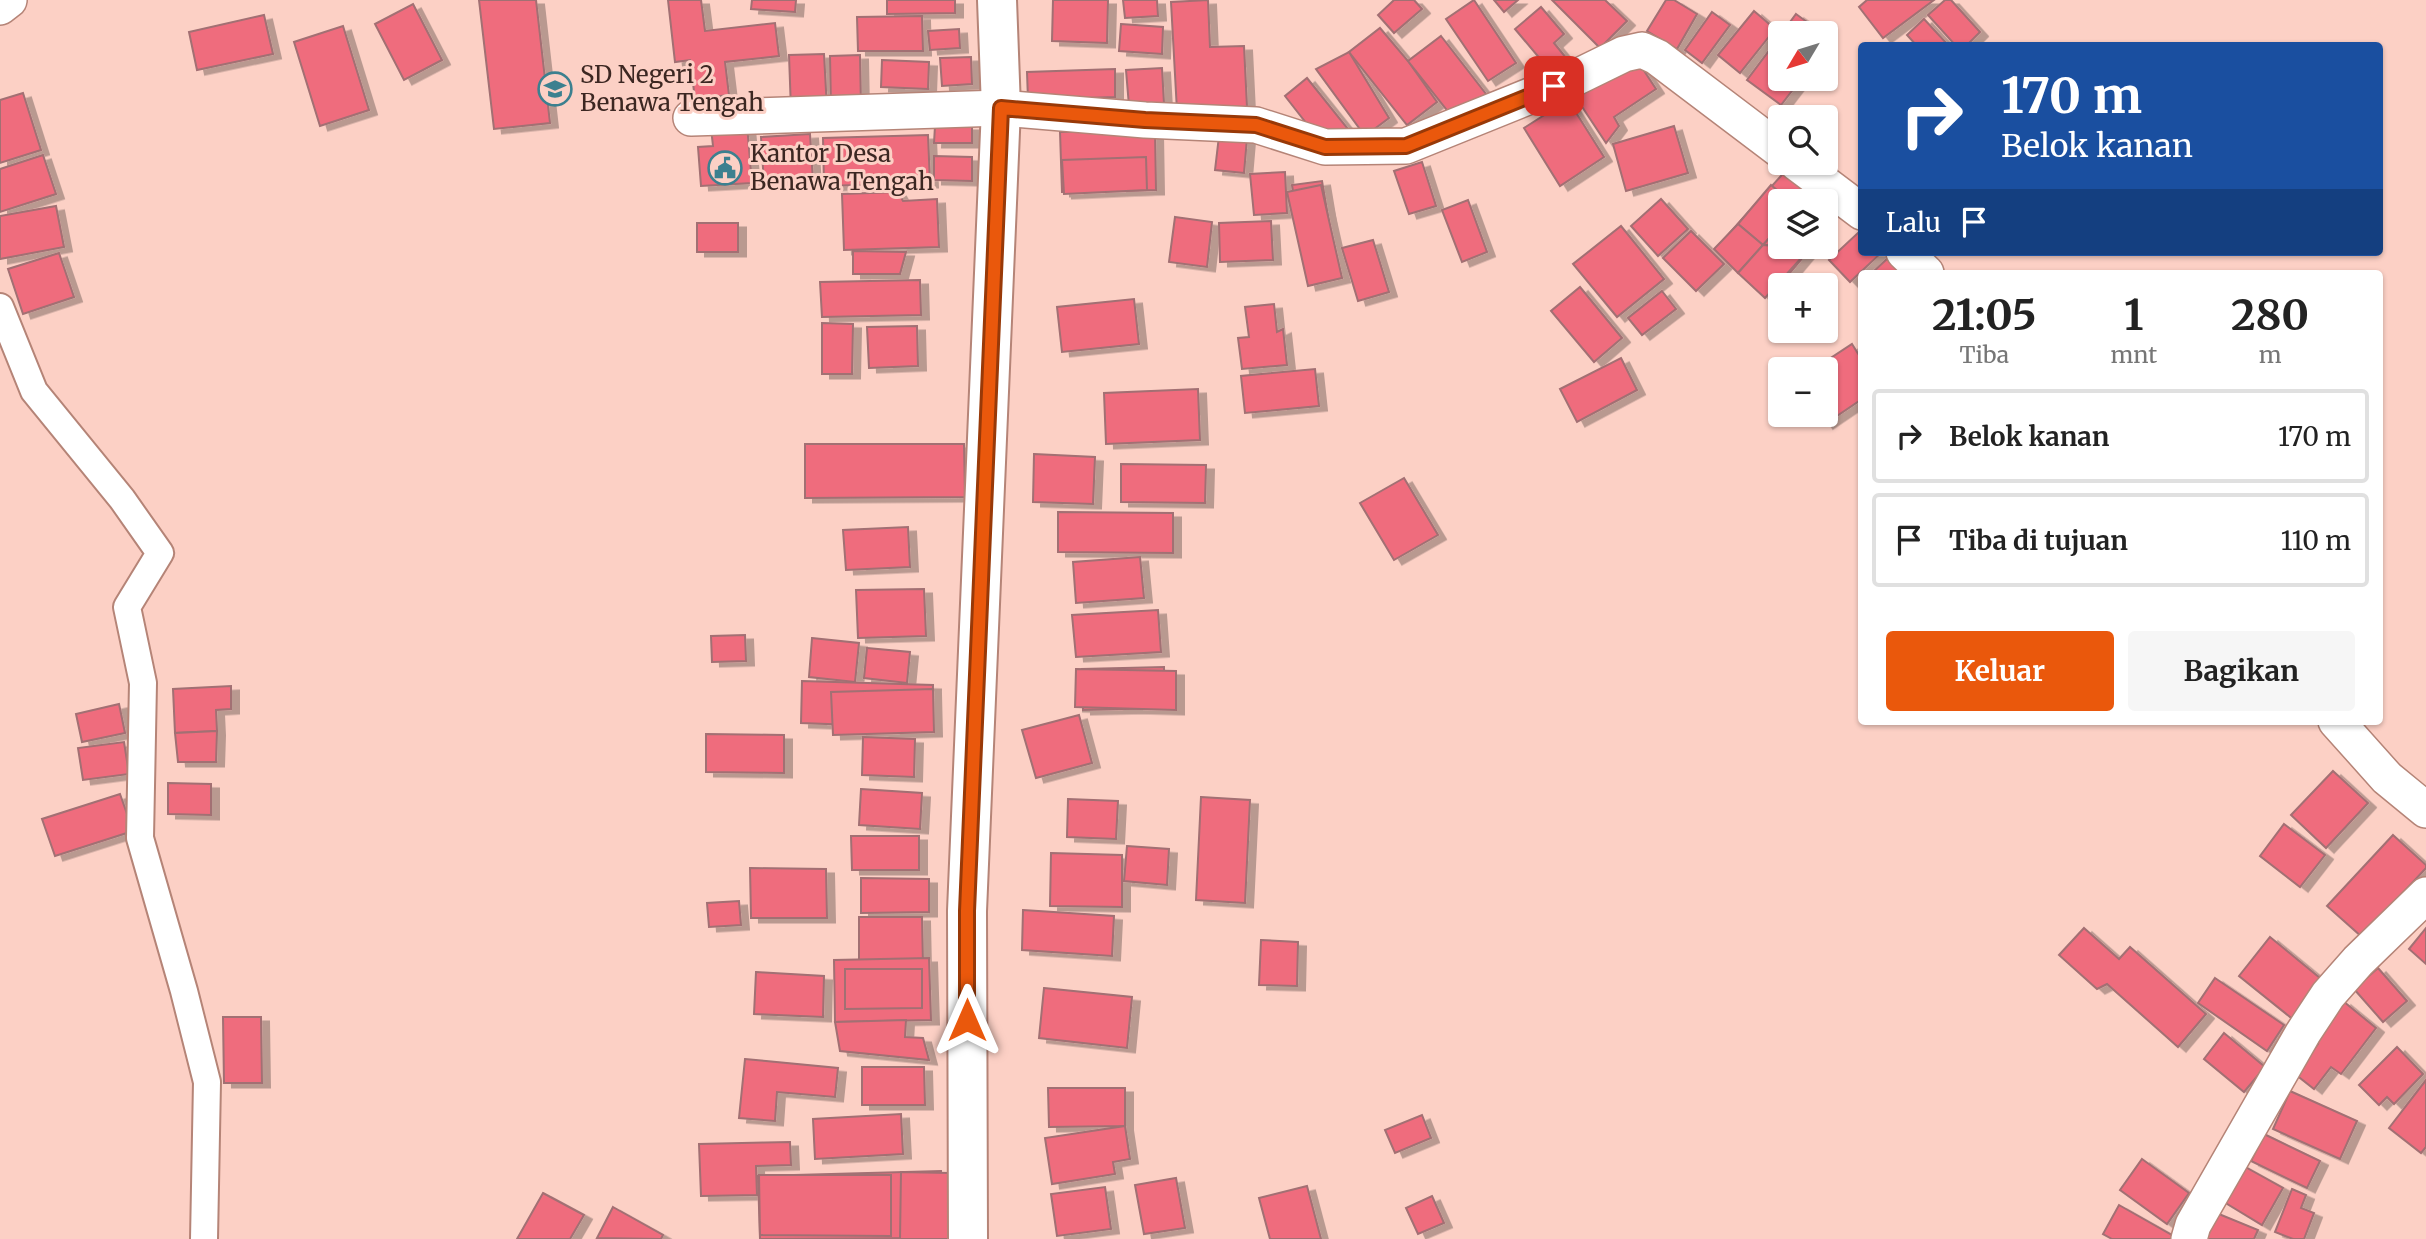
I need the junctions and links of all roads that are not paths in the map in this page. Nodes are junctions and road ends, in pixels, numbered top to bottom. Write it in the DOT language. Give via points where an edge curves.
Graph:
graph roads {
  1 [pos="9,0"];
  2 [pos="997,0"];
  3 [pos="0,7"];
  4 [pos="1001,108"];
  5 [pos="691,118"];
  6 [pos="1768,141"];
  7 [pos="1813,175"];
  8 [pos="1858,209"];
  9 [pos="1908,256"];
  10 [pos="1923,270"];
  11 [pos="0,307"];
  12 [pos="2340,725"];
  13 [pos="2426,810"];
  14 [pos="2426,895"];
  15 [pos="204,1239"];
  16 [pos="968,1239"];
  17 [pos="2189,1239"];
  1 -- 3 [label="street"];
  2 -- 4 [label="main road"];
  4 -- 5 [label="street"];
  4 -- 6 [label="street" via="1256,125 1325,147 1406,146 1642,50"];
  4 -- 16 [label="main road" via="967,911"];
  7 -- 8 [label="street"];
  9 -- 10 [label="street"];
  11 -- 15 [label="street" via="34,391 160,553 127,607 143,683 140,838 207,1082"];
  12 -- 13 [label="street" via="2387,778"];
  14 -- 17 [label="street" via="2328,995"];
}
